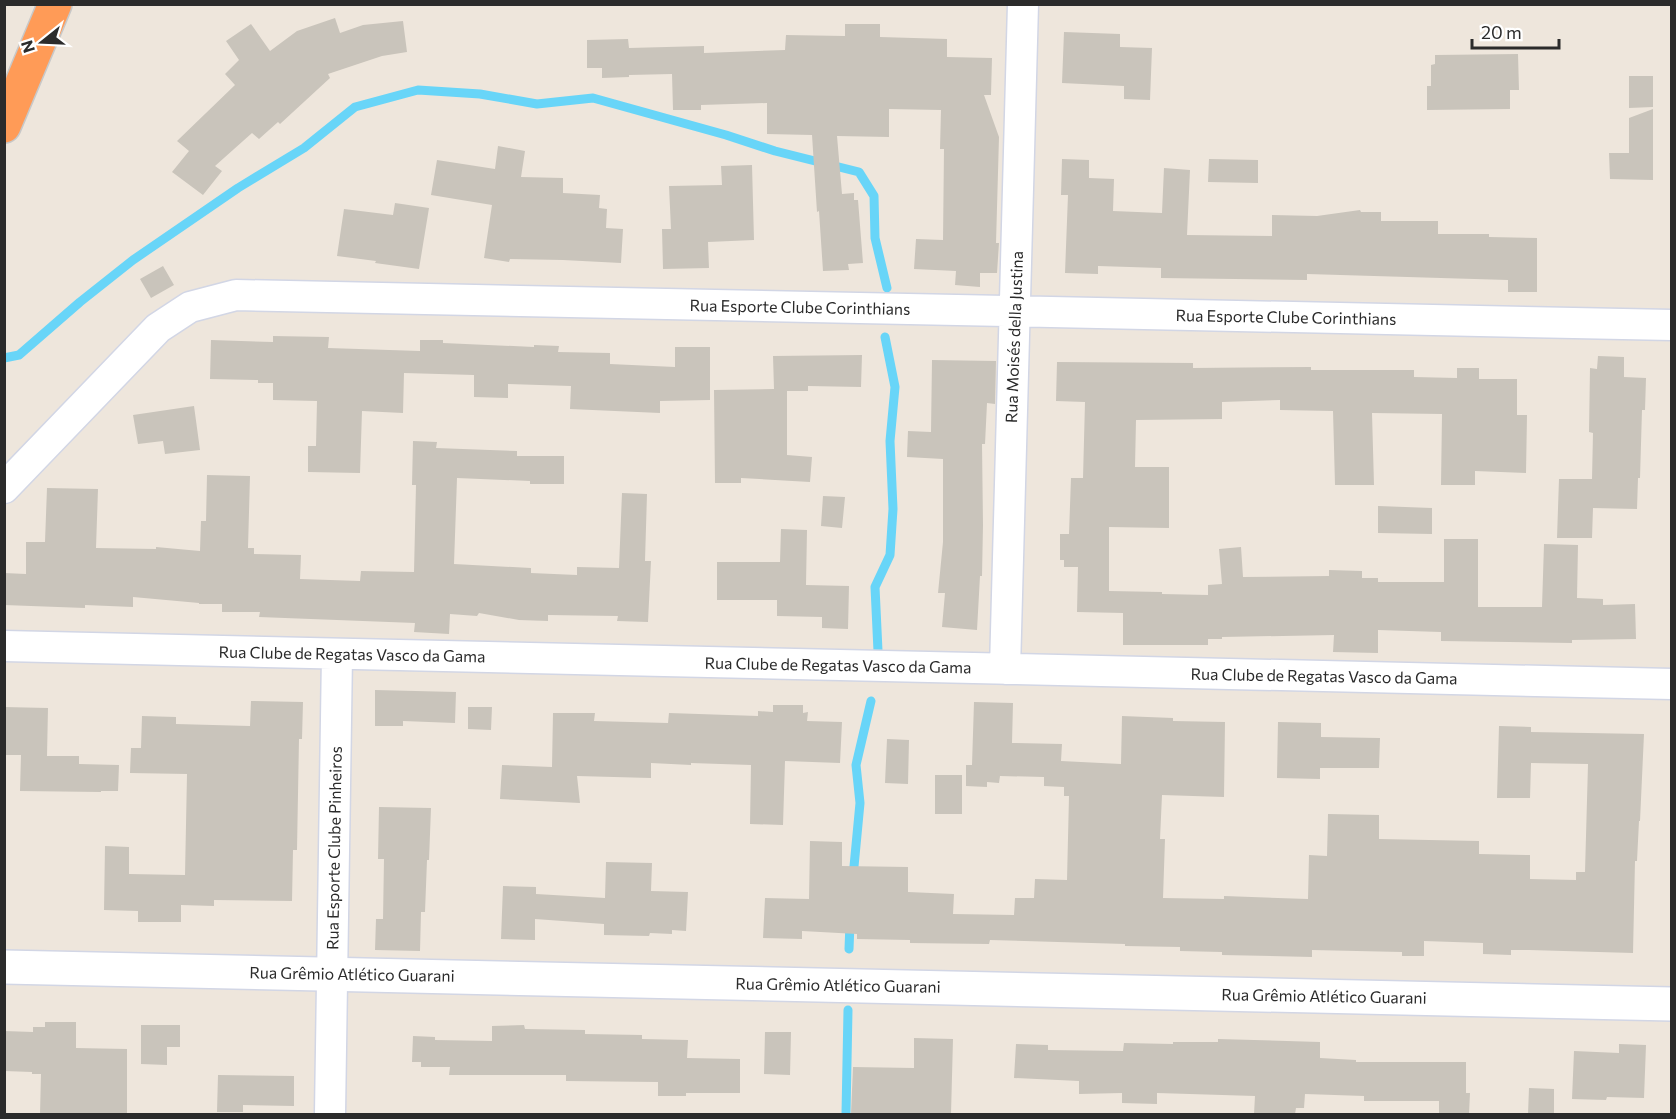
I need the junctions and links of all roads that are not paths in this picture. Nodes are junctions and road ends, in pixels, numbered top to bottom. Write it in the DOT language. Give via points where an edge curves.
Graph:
graph roads {
  1 [pos="55,4"];
  2 [pos="1023,4"];
  3 [pos="4,126"];
  4 [pos="1015,312"];
  5 [pos="1671,325"];
  6 [pos="4,488"];
  7 [pos="4,646"];
  8 [pos="337,654"];
  9 [pos="1005,669"];
  10 [pos="1671,684"];
  11 [pos="4,966"];
  12 [pos="332,974"];
  13 [pos="1671,1004"];
  14 [pos="330,1114"];
  1 -- 3 [label="highway"];
  2 -- 4 [label="street, Rua Moisés della Justina"];
  4 -- 5 [label="street, Rua Esporte Clube Corinthians"];
  4 -- 6 [label="street, Rua Esporte Clube Corinthians" via="236,296 190,307 158,328"];
  4 -- 9 [label="street, Rua Moisés della Justina"];
  7 -- 8 [label="street, Rua Clube de Regatas Vasco da Gama"];
  8 -- 9 [label="street, Rua Clube de Regatas Vasco da Gama"];
  8 -- 12 [label="street, Rua Esporte Clube Pinheiros"];
  9 -- 10 [label="street, Rua Clube de Regatas Vasco da Gama"];
  11 -- 12 [label="street, Rua Grêmio Atlético Guarani"];
  12 -- 13 [label="street, Rua Grêmio Atlético Guarani"];
  12 -- 14 [label="street, Rua Esporte Clube Pinheiros"];
}
